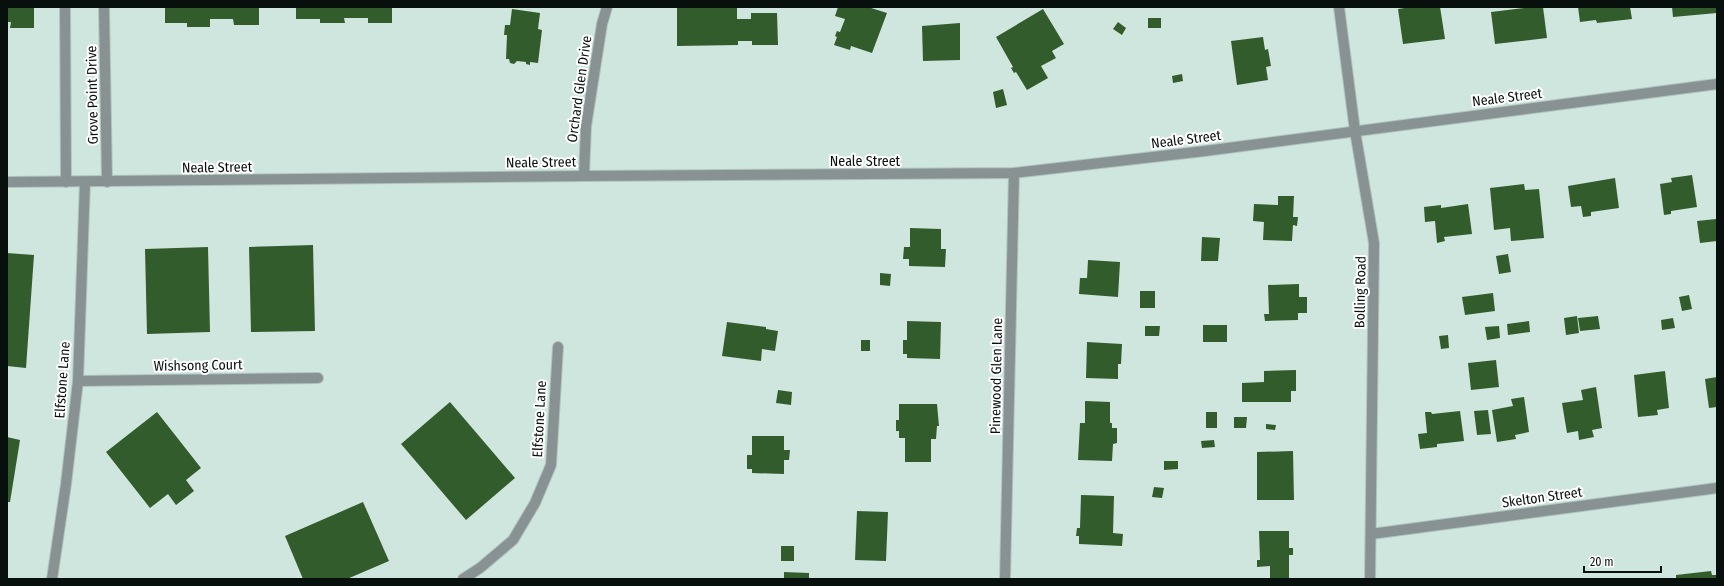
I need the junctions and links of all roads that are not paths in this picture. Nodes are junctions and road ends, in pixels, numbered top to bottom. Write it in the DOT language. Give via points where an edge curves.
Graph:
graph roads {
  1 [pos="65,7"];
  2 [pos="104,7"];
  3 [pos="607,7"];
  4 [pos="1339,7"];
  5 [pos="1717,84"];
  6 [pos="1355,131"];
  7 [pos="1014,173"];
  8 [pos="584,176"];
  9 [pos="7,182"];
  10 [pos="66,182"];
  11 [pos="85,182"];
  12 [pos="107,182"];
  13 [pos="558,347"];
  14 [pos="318,378"];
  15 [pos="78,381"];
  16 [pos="1717,488"];
  17 [pos="1371,534"];
  18 [pos="52,579"];
  19 [pos="463,579"];
  20 [pos="1005,579"];
  21 [pos="1370,579"];
  1 -- 10 [label="street, Grove Point Drive"];
  2 -- 12 [label="street, Grove Point Drive"];
  3 -- 8 [label="street, Orchard Glen Drive" via="586,126"];
  4 -- 6 [label="street, Bolling Road"];
  5 -- 6 [label="street, Neale Street"];
  6 -- 7 [label="street, Neale Street"];
  6 -- 17 [label="street, Bolling Road" via="1374,243"];
  7 -- 8 [label="street, Neale Street"];
  7 -- 20 [label="street, Pinewood Glen Lane"];
  8 -- 12 [label="street, Neale Street"];
  9 -- 10 [label="street, Neale Street"];
  10 -- 11 [label="street, Neale Street"];
  11 -- 12 [label="street, Neale Street"];
  11 -- 15 [label="street, Elfstone Lane"];
  13 -- 19 [label="street, Elfstone Lane" via="551,465 535,503 513,540"];
  14 -- 15 [label="street, Wishsong Court"];
  15 -- 18 [label="street, Elfstone Lane"];
  16 -- 17 [label="street, Skelton Street"];
  17 -- 21 [label="street, Bolling Road"];
}
